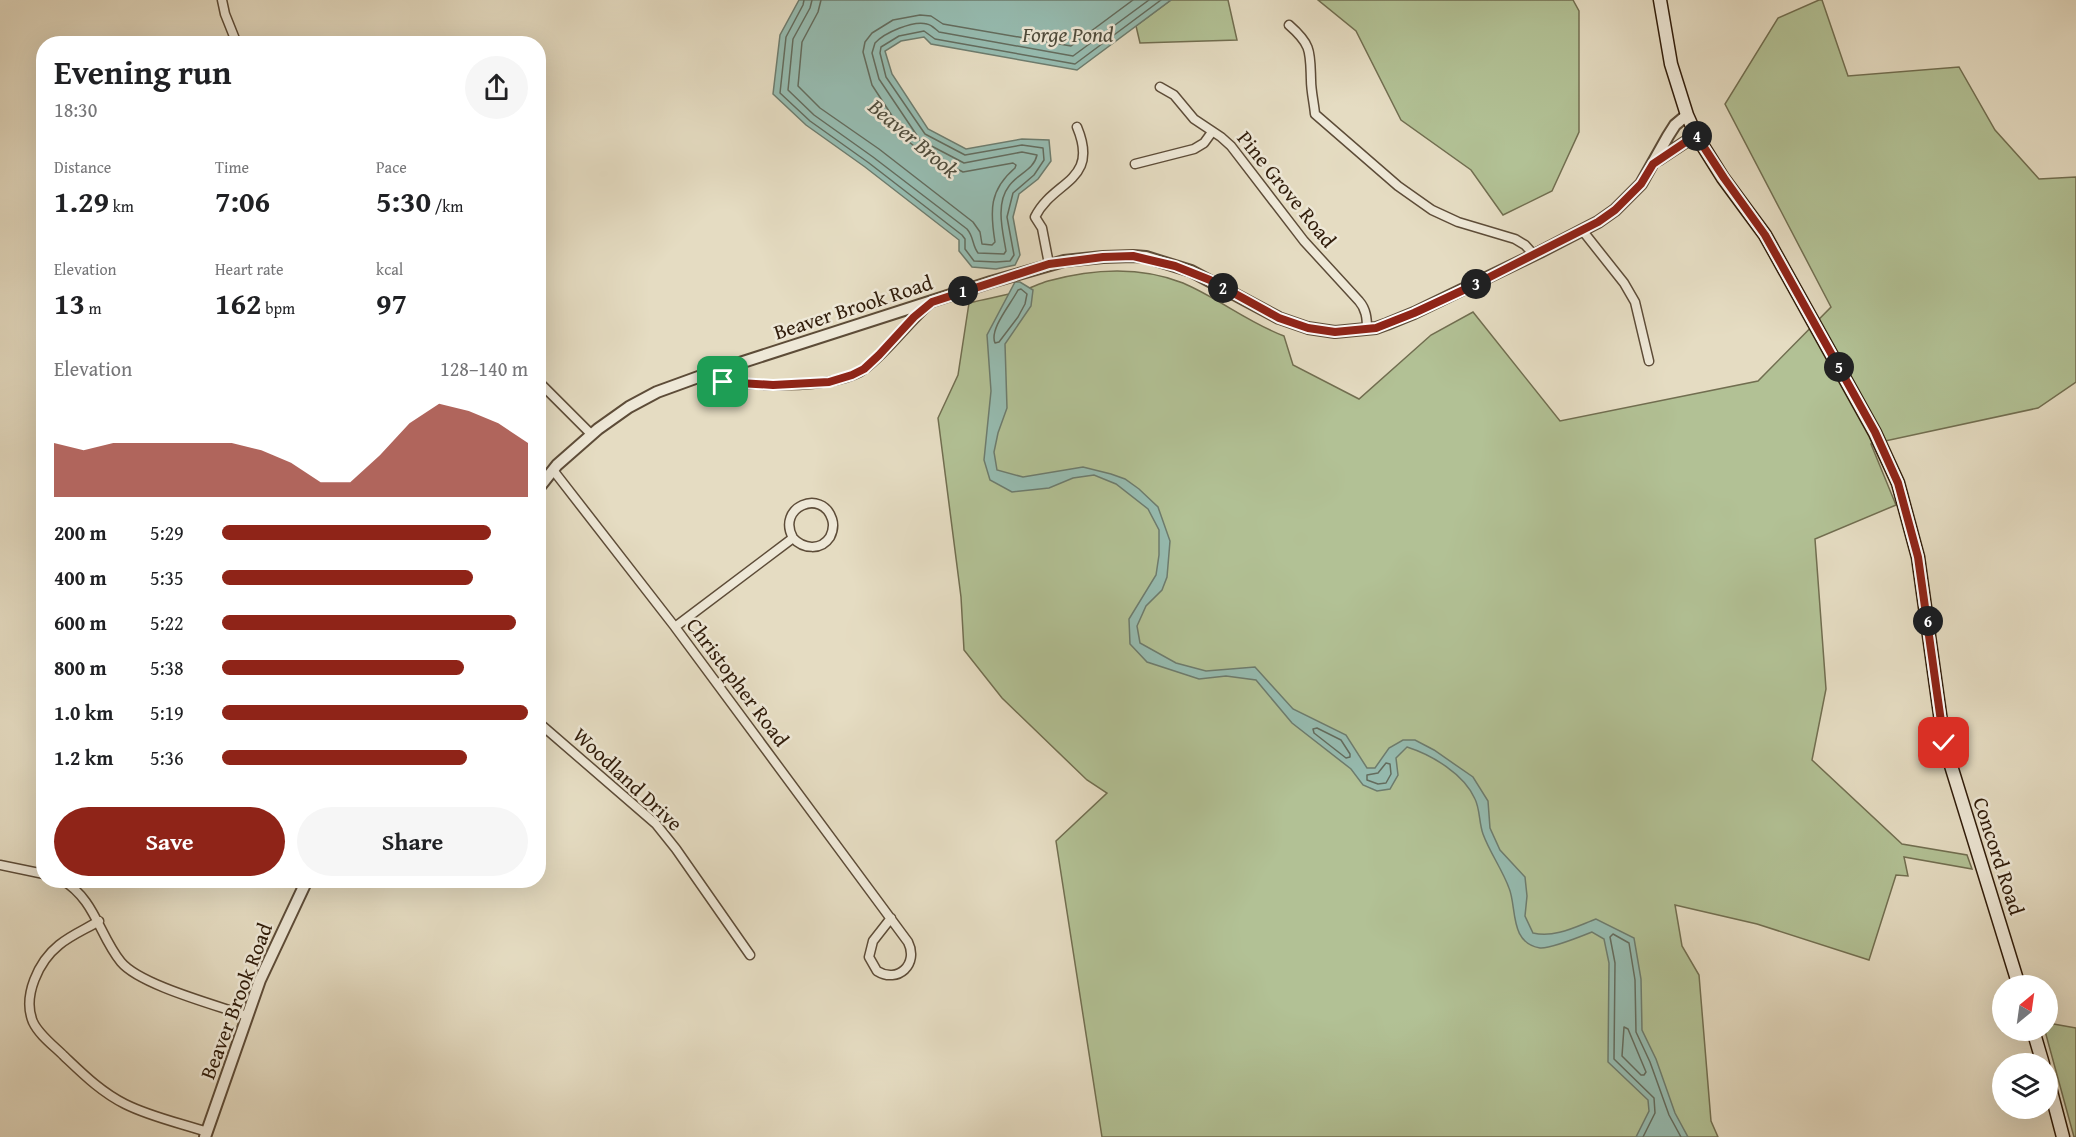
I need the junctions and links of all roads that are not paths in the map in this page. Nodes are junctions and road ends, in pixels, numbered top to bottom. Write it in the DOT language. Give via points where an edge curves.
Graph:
graph roads {
  1 [pos="222,0"];
  2 [pos="1660,0"];
  3 [pos="1289,25"];
  4 [pos="234,36"];
  5 [pos="1160,87"];
  6 [pos="1687,115"];
  7 [pos="1077,127"];
  8 [pos="1212,132"];
  9 [pos="1696,135"];
  10 [pos="1135,164"];
  11 [pos="1653,164"];
  12 [pos="1582,230"];
  13 [pos="1534,255"];
  14 [pos="1045,266"];
  15 [pos="932,302"];
  16 [pos="1367,329"];
  17 [pos="1649,361"];
  18 [pos="698,378"];
  19 [pos="546,389"];
  20 [pos="591,434"];
  21 [pos="553,470"];
  22 [pos="546,479"];
  23 [pos="793,538"];
  24 [pos="675,627"];
  25 [pos="546,729"];
  26 [pos="0,865"];
  27 [pos="36,872"];
  28 [pos="72,888"];
  29 [pos="303,888"];
  30 [pos="891,918"];
  31 [pos="99,921"];
  32 [pos="750,955"];
  33 [pos="2016,975"];
  34 [pos="247,1016"];
  35 [pos="2058,1118"];
  36 [pos="206,1135"];
  37 [pos="2063,1137"];
  1 -- 4 [label="street"];
  2 -- 6 [label="main road, Concord Road" via="1671,64"];
  3 -- 13 [label="street" via="1303,37 1311,56 1315,114 1398,186 1432,210 1515,239"];
  5 -- 8 [label="street, Pine Grove Road" via="1174,95 1194,119"];
  6 -- 9 [label="main road, Concord Road"];
  6 -- 11 [label="street, Beaver Brook Road" via="1675,125"];
  7 -- 14 [label="street" via="1084,148 1079,170 1072,181 1041,206 1035,217 1042,228"];
  8 -- 10 [label="street" via="1194,149"];
  8 -- 16 [label="street, Pine Grove Road" via="1231,146 1304,241 1364,307"];
  9 -- 11 [label="street, Beaver Brook Road"];
  9 -- 33 [label="main road, Concord Road" via="1765,235 1875,432 1898,483 1918,557 1944,743"];
  11 -- 12 [label="street, Beaver Brook Road" via="1641,184 1615,210"];
  12 -- 13 [label="street, Beaver Brook Road"];
  12 -- 17 [label="street" via="1635,302"];
  13 -- 16 [label="street, Beaver Brook Road" via="1414,313"];
  14 -- 15 [label="street, Beaver Brook Road"];
  14 -- 16 [label="street, Beaver Brook Road" via="1103,257 1146,257 1191,271 1301,326 1335,332"];
  15 -- 18 [label="street, Beaver Brook Road"];
  15 -- 18 [label="street" via="864,369 852,375 829,382 773,385"];
  18 -- 20 [label="street, Beaver Brook Road" via="644,399"];
  19 -- 20 [label="street"];
  20 -- 21 [label="street, Beaver Brook Road"];
  21 -- 22 [label="street, Beaver Brook Road"];
  21 -- 24 [label="street, Christopher Road"];
  23 -- 23 [label="street" via="808,547 824,543 833,528 829,512 815,503 796,508 789,523"];
  23 -- 24 [label="street"];
  24 -- 30 [label="street, Christopher Road"];
  25 -- 32 [label="street, Woodland Drive" via="656,824"];
  26 -- 27 [label="street"];
  28 -- 31 [label="street" via="84,897"];
  29 -- 34 [label="street, Beaver Brook Road"];
  30 -- 30 [label="street, Christopher Road" via="912,952 906,969 892,975 877,971 869,957 873,941"];
  31 -- 34 [label="street" via="120,961 137,975"];
  31 -- 36 [label="street" via="60,944 40,967 31,992 34,1023 83,1074 113,1098"];
  34 -- 36 [label="street, Beaver Brook Road"];
  35 -- 37 [label="main road"];
}
